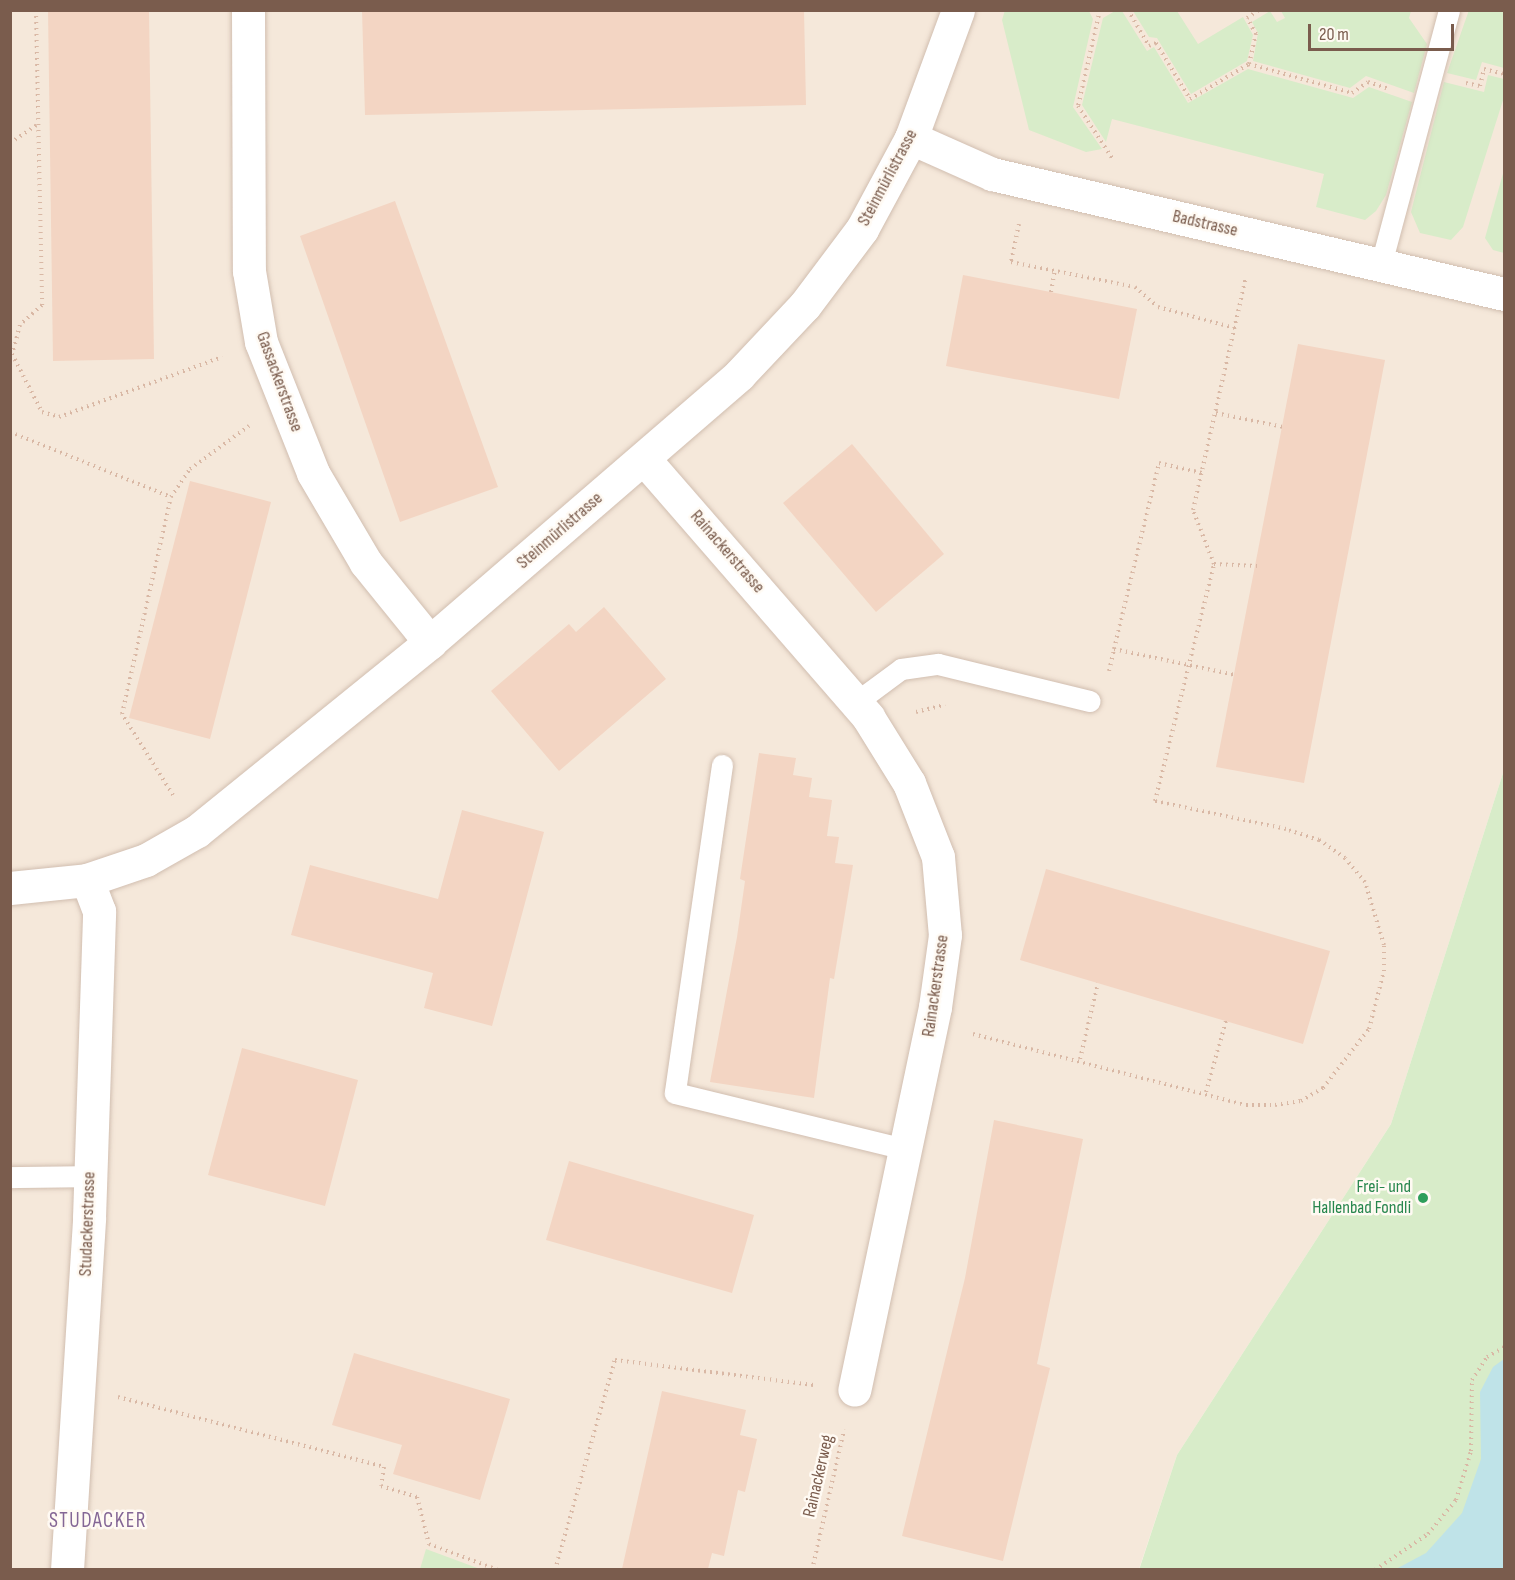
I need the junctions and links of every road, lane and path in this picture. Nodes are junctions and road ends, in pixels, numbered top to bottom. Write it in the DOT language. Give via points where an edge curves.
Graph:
graph roads {
  1 [pos="36,10"];
  2 [pos="248,10"];
  3 [pos="958,10"];
  4 [pos="1100,10"];
  5 [pos="1128,10"];
  6 [pos="1259,10"];
  7 [pos="1449,10"];
  8 [pos="1249,64"];
  9 [pos="1504,74"];
  10 [pos="1476,85"];
  11 [pos="1426,100"];
  12 [pos="38,125"];
  13 [pos="911,138"];
  14 [pos="10,143"];
  15 [pos="1027,182"];
  16 [pos="1110,201"];
  17 [pos="1255,235"];
  18 [pos="1381,264"];
  19 [pos="1055,270"];
  20 [pos="1051,292"];
  21 [pos="1504,294"];
  22 [pos="1235,328"];
  23 [pos="261,342"];
  24 [pos="283,401"];
  25 [pos="1216,413"];
  26 [pos="1283,427"];
  27 [pos="10,432"];
  28 [pos="644,459"];
  29 [pos="1202,473"];
  30 [pos="171,497"];
  31 [pos="1214,564"];
  32 [pos="1257,566"];
  33 [pos="430,642"];
  34 [pos="1114,649"];
  35 [pos="1186,665"];
  36 [pos="1235,675"];
  37 [pos="1090,701"];
  38 [pos="855,702"];
  39 [pos="722,765"];
  40 [pos="175,798"];
  41 [pos="87,880"];
  42 [pos="10,888"];
  43 [pos="1098,983"];
  44 [pos="1226,1021"];
  45 [pos="931,1024"];
  46 [pos="1080,1059"];
  47 [pos="1206,1092"];
  48 [pos="905,1149"];
  49 [pos="90,1176"];
  50 [pos="10,1177"];
  51 [pos="1504,1347"];
  52 [pos="80,1386"];
  53 [pos="854,1390"];
  54 [pos="67,1569"];
  55 [pos="498,1569"];
  56 [pos="555,1569"];
  57 [pos="812,1569"];
  58 [pos="1375,1569"];
  1 -- 12 [label="path"];
  2 -- 23 [label="street, Gassackerstrasse" via="249,271"];
  3 -- 13 [label="street, Steinmürlistrasse"];
  4 -- 16 [label="path" via="1078,106 1117,164"];
  5 -- 8 [label="path" via="1149,46 1156,43 1190,99"];
  6 -- 8 [label="path" via="1247,18 1256,34"];
  7 -- 11 [label="lane"];
  8 -- 11 [label="path" via="1352,93 1368,82"];
  9 -- 10 [label="path" via="1484,69 1480,86"];
  11 -- 18 [label="lane"];
  12 -- 14 [label="path"];
  12 -- 23 [label="path" via="42,304 20,326 12,354 42,412 59,417"];
  13 -- 15 [label="street, Badstrasse" via="951,159"];
  13 -- 28 [label="street, Steinmürlistrasse" via="862,229 805,305 739,375"];
  15 -- 16 [label="street, Badstrasse"];
  15 -- 19 [label="path" via="1011,262"];
  16 -- 17 [label="street, Badstrasse"];
  17 -- 18 [label="street, Badstrasse"];
  17 -- 22 [label="path"];
  18 -- 21 [label="street, Badstrasse"];
  19 -- 20 [label="path"];
  19 -- 22 [label="path" via="1135,287 1158,307"];
  22 -- 25 [label="path"];
  23 -- 24 [label="street, Gassackerstrasse"];
  24 -- 30 [label="path" via="190,469"];
  24 -- 33 [label="street, Gassackerstrasse" via="313,473 366,563"];
  25 -- 26 [label="path"];
  25 -- 29 [label="path"];
  27 -- 30 [label="path"];
  28 -- 33 [label="street, Steinmürlistrasse"];
  28 -- 38 [label="street, Rainackerstrasse"];
  29 -- 31 [label="path" via="1193,510"];
  29 -- 34 [label="path" via="1159,463"];
  30 -- 40 [label="path" via="122,714"];
  31 -- 32 [label="path"];
  31 -- 35 [label="path"];
  33 -- 41 [label="street, Steinmürlistrasse" via="197,831 146,860"];
  35 -- 36 [label="path"];
  35 -- 47 [label="path" via="1155,801 1319,840 1345,858 1365,882 1384,945 1384,971 1369,1029 1323,1088 1300,1101 1275,1105 1246,1105"];
  37 -- 38 [label="lane" via="938,664 901,669"];
  38 -- 45 [label="street, Rainackerstrasse" via="909,783 938,858 945,935"];
  39 -- 48 [label="lane" via="675,1093"];
  41 -- 42 [label="street, Steinmürlistrasse"];
  41 -- 49 [label="street, Studackerstrasse" via="99,911"];
  43 -- 46 [label="path"];
  44 -- 47 [label="path"];
  45 -- 46 [label="path"];
  45 -- 48 [label="street, Rainackerstrasse"];
  46 -- 47 [label="path"];
  48 -- 53 [label="street, Rainackerstrasse"];
  49 -- 50 [label="lane"];
  49 -- 52 [label="street, Studackerstrasse"];
  51 -- 58 [label="path" via="1487,1357 1472,1380 1471,1451 1456,1500 1428,1534"];
  52 -- 54 [label="street, Studackerstrasse"];
  52 -- 55 [label="path" via="384,1467 381,1486 417,1497 429,1544"];
  53 -- 56 [label="path" via="615,1360"];
  53 -- 57 [label="path, Rainackerweg"];
}
